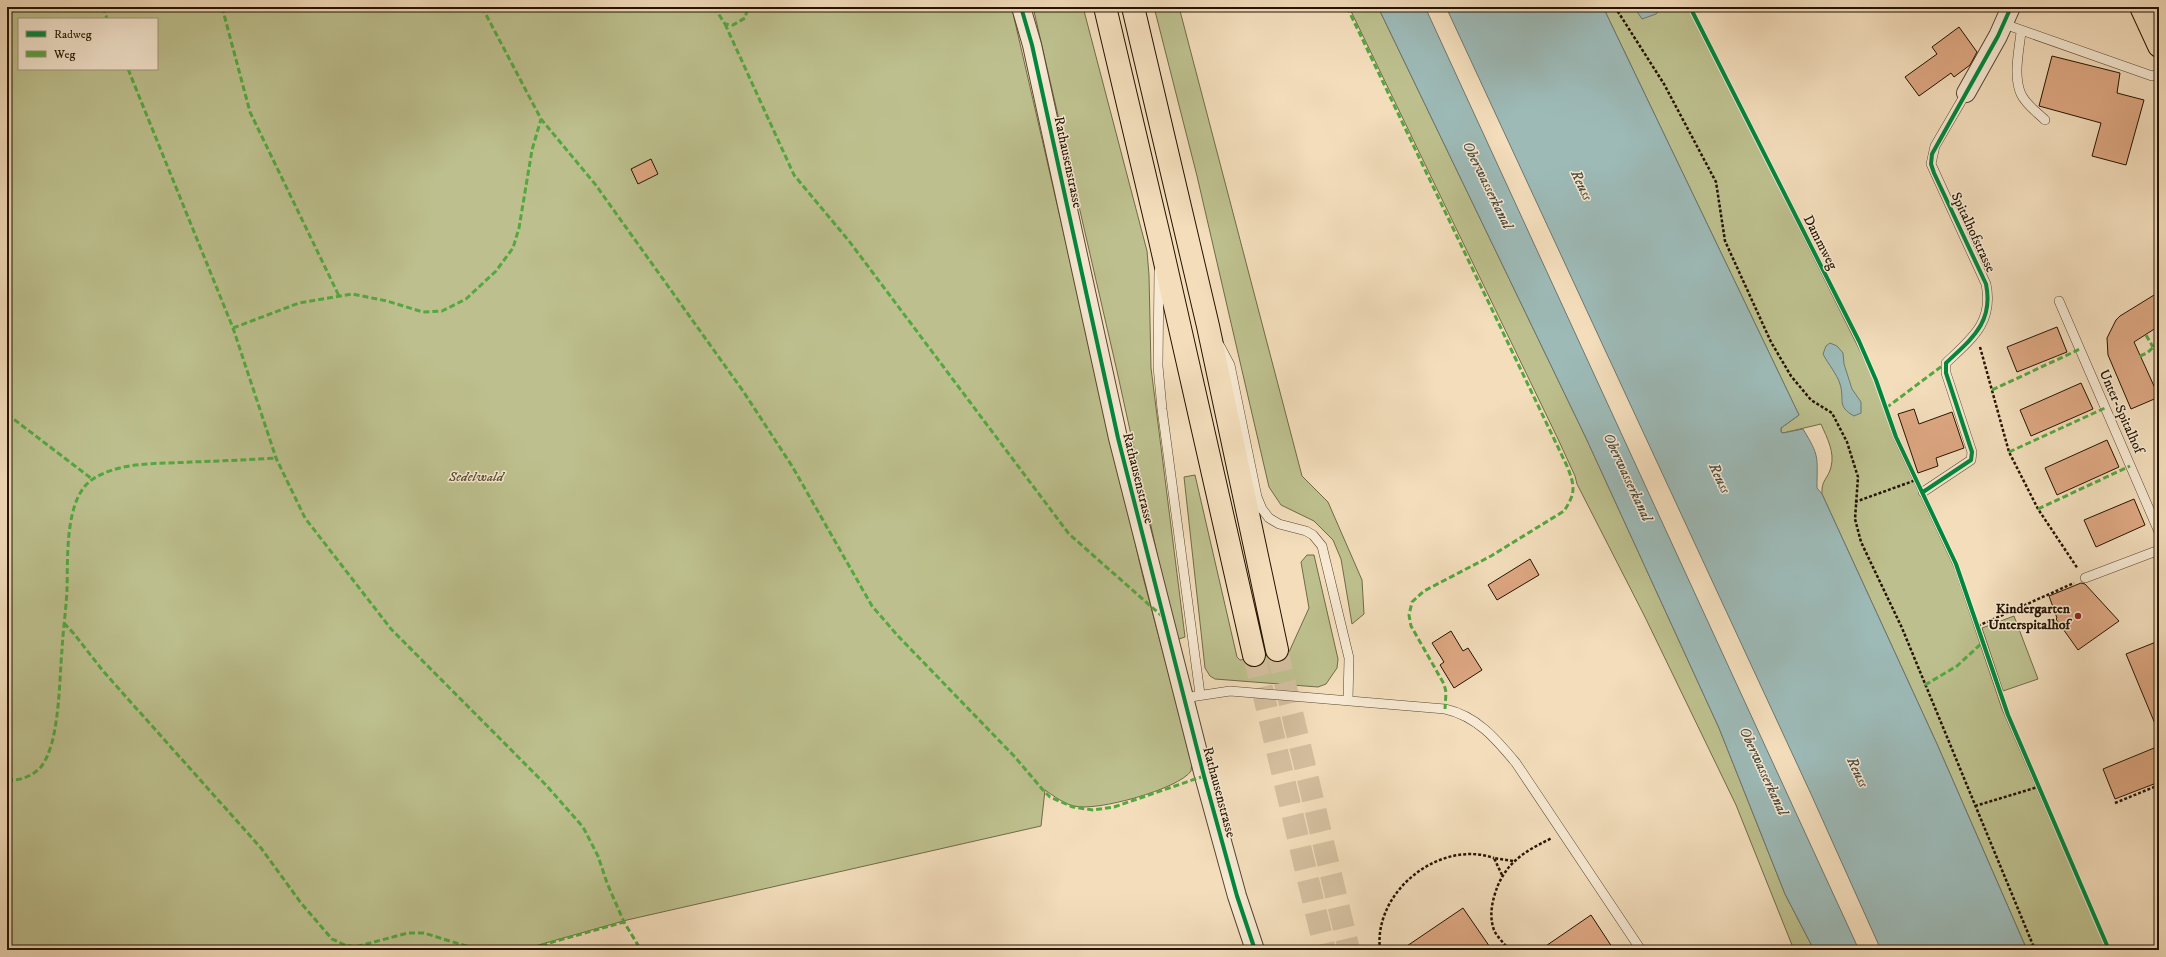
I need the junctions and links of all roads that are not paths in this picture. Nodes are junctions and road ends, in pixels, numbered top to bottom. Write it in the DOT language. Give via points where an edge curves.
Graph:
graph roads {
  1 [pos="1021,7"];
  2 [pos="1104,7"];
  3 [pos="1133,7"];
  4 [pos="2011,7"];
  5 [pos="2141,7"];
  6 [pos="2004,24"];
  7 [pos="2021,32"];
  8 [pos="2159,46"];
  9 [pos="2159,74"];
  10 [pos="1966,93"];
  11 [pos="2045,120"];
  12 [pos="1160,240"];
  13 [pos="2059,301"];
  14 [pos="1208,326"];
  15 [pos="1923,492"];
  16 [pos="2159,532"];
  17 [pos="2159,550"];
  18 [pos="2085,578"];
  19 [pos="1277,650"];
  20 [pos="1254,655"];
  21 [pos="1192,696"];
  22 [pos="1348,700"];
  23 [pos="1255,950"];
  24 [pos="1641,950"];
  1 -- 21 [label="street, Rathausenstrasse" via="1032,45 1118,438"];
  2 -- 12 [label="main road"];
  3 -- 14 [label="main road"];
  4 -- 6 [label="street, Spitalhofstrasse"];
  5 -- 8 [label="main road"];
  6 -- 7 [label="lane"];
  6 -- 10 [label="street, Spitalhofstrasse"];
  7 -- 9 [label="lane" via="2152,76"];
  7 -- 11 [label="lane" via="2019,86 2028,105"];
  10 -- 15 [label="lane, Spitalhofstrasse" via="1935,146 1931,164 1986,284 1989,297 1983,324 1946,363 1946,373 1972,452 1971,460"];
  12 -- 20 [label="main road"];
  12 -- 21 [label="lane" via="1158,366"];
  13 -- 16 [label="lane, Unter-Spitalhof"];
  14 -- 19 [label="main road"];
  14 -- 22 [label="lane" via="1230,364 1257,497 1262,509 1269,518 1279,524 1313,535 1324,551 1349,658"];
  17 -- 18 [label="lane"];
  21 -- 22 [label="lane" via="1230,691"];
  21 -- 23 [label="street, Rathausenstrasse" via="1236,896"];
  22 -- 24 [label="lane" via="1445,709 1477,723 1498,740 1564,833"];
}
